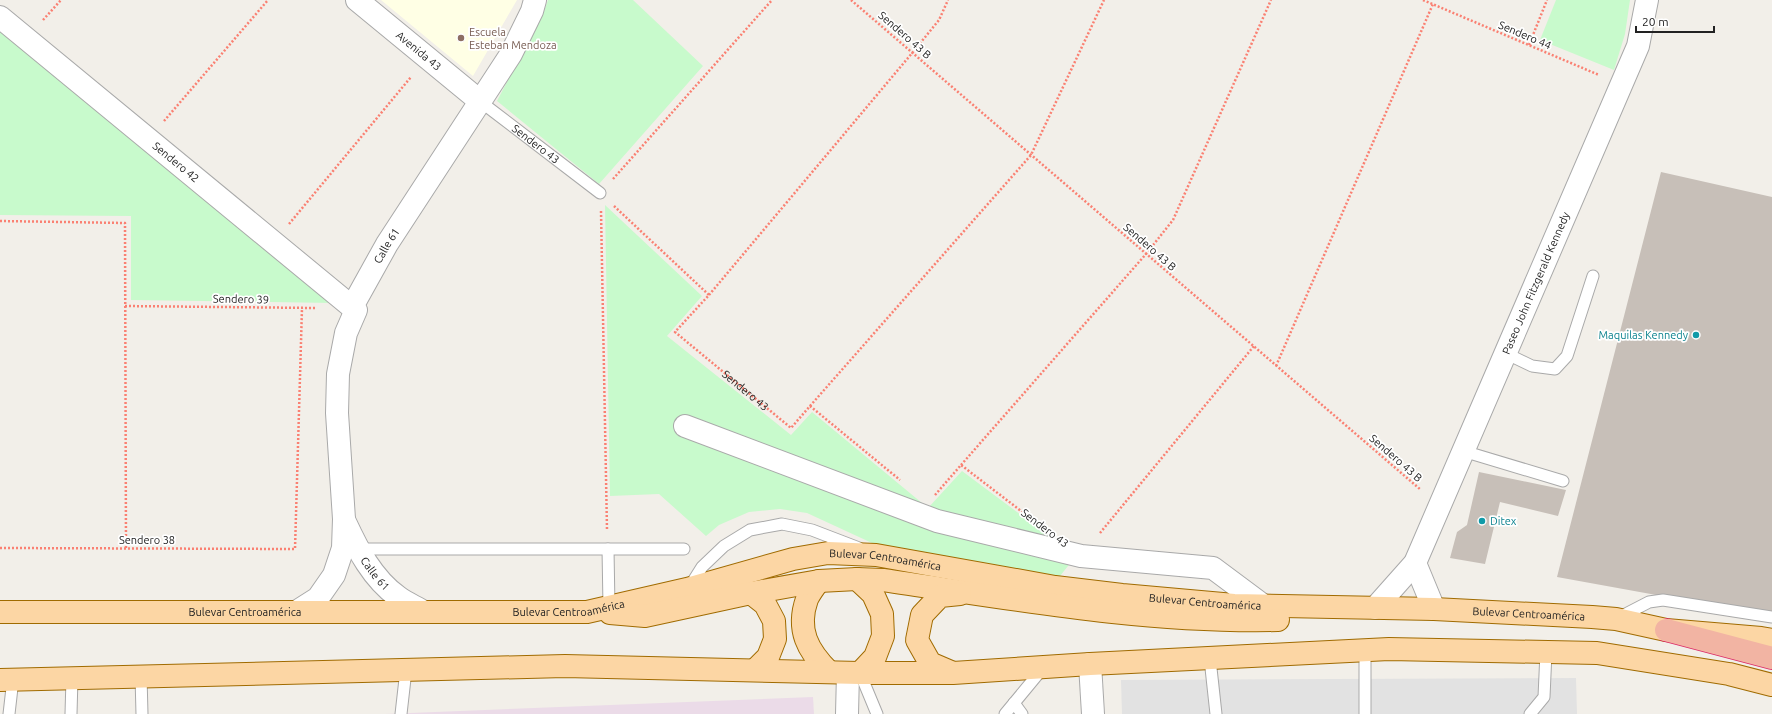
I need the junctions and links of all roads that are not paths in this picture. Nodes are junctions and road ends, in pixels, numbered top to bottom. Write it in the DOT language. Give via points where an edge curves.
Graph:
graph roads {
  1 [pos="357,0"];
  2 [pos="535,0"];
  3 [pos="1647,0"];
  4 [pos="0,17"];
  5 [pos="481,102"];
  6 [pos="600,193"];
  7 [pos="1592,276"];
  8 [pos="352,308"];
  9 [pos="1505,353"];
  10 [pos="685,426"];
  11 [pos="1463,451"];
  12 [pos="1562,481"];
  13 [pos="344,519"];
  14 [pos="357,548"];
  15 [pos="608,549"];
  16 [pos="684,549"];
  17 [pos="876,555"];
  18 [pos="1415,564"];
  19 [pos="857,579"];
  20 [pos="819,581"];
  21 [pos="687,589"];
  22 [pos="751,593"];
  23 [pos="966,593"];
  24 [pos="1264,606"];
  25 [pos="609,607"];
  26 [pos="1375,608"];
  27 [pos="1400,608"];
  28 [pos="1434,609"];
  29 [pos="0,612"];
  30 [pos="296,612"];
  31 [pos="424,612"];
  32 [pos="587,612"];
  33 [pos="1772,617"];
  34 [pos="1616,619"];
  35 [pos="1666,630"];
  36 [pos="1772,640"];
  37 [pos="1365,651"];
  38 [pos="1546,652"];
  39 [pos="1772,658"];
  40 [pos="1210,659"];
  41 [pos="1090,664"];
  42 [pos="1044,667"];
  43 [pos="406,670"];
  44 [pos="755,670"];
  45 [pos="846,673"];
  46 [pos="953,673"];
  47 [pos="141,676"];
  48 [pos="72,678"];
  49 [pos="7,680"];
  50 [pos="1772,685"];
  51 [pos="1014,703"];
  52 [pos="9,714"];
  53 [pos="71,714"];
  54 [pos="142,714"];
  55 [pos="402,714"];
  56 [pos="847,714"];
  57 [pos="877,714"];
  58 [pos="1006,714"];
  59 [pos="1022,714"];
  60 [pos="1093,714"];
  61 [pos="1216,714"];
  62 [pos="1365,714"];
  63 [pos="1530,714"];
  1 -- 5 [label="street, Avenida 43"];
  2 -- 5 [label="street, Calle 61" via="511,54"];
  3 -- 9 [label="street, Paseo John Fitzgerald Kennedy" via="1638,46"];
  4 -- 8 [label="street, Sendero 42"];
  5 -- 6 [label="lane, Sendero 43"];
  5 -- 8 [label="street, Calle 61" via="387,244"];
  7 -- 9 [label="lane" via="1567,356 1555,369 1532,366"];
  8 -- 13 [label="street, Calle 61" via="356,310 346,334 338,374 337,413"];
  9 -- 11 [label="street, Paseo John Fitzgerald Kennedy"];
  10 -- 24 [label="street" via="937,521 1081,556 1213,568"];
  11 -- 12 [label="lane"];
  11 -- 18 [label="street, Paseo John Fitzgerald Kennedy"];
  13 -- 14 [label="street, Calle 61"];
  13 -- 30 [label="street, Calle 61" via="343,548 334,574 318,598"];
  14 -- 15 [label="lane"];
  14 -- 31 [label="street, Calle 61" via="374,575 398,597"];
  15 -- 16 [label="lane"];
  15 -- 25 [label="lane"];
  17 -- 21 [label="main road, Bulevar Centroamérica" via="828,553 807,556"];
  17 -- 21 [label="lane" via="812,530 782,524 750,530 724,546 702,567"];
  17 -- 24 [label="main road, Bulevar Centroamérica" via="1055,587 1130,596"];
  18 -- 26 [label="street, Paseo John Fitzgerald Kennedy"];
  18 -- 28 [label="street"];
  19 -- 20 [label="main road"];
  19 -- 23 [label="main road" via="883,580"];
  19 -- 45 [label="main road" via="874,594 882,614 883,636 875,657"];
  20 -- 22 [label="main road"];
  20 -- 45 [label="main road" via="808,598 803,618 805,638 814,657"];
  21 -- 25 [label="main road, Bulevar Centroamérica"];
  22 -- 32 [label="main road" via="645,616"];
  22 -- 44 [label="main road" via="765,604 774,621 775,639 768,657"];
  23 -- 27 [label="main road" via="1064,607 1239,621 1350,618"];
  23 -- 46 [label="main road" via="940,596 922,615 917,640 930,663"];
  24 -- 26 [label="main road, Bulevar Centroamérica"];
  25 -- 32 [label="main road, Bulevar Centroamérica"];
  26 -- 27 [label="main road, Bulevar Centroamérica"];
  27 -- 28 [label="main road, Bulevar Centroamérica"];
  28 -- 34 [label="main road, Bulevar Centroamérica"];
  29 -- 30 [label="main road, Bulevar Centroamérica"];
  30 -- 31 [label="main road, Bulevar Centroamérica"];
  31 -- 32 [label="main road, Bulevar Centroamérica"];
  33 -- 34 [label="lane" via="1663,600 1649,602"];
  34 -- 35 [label="main road, Bulevar Centroamérica"];
  35 -- 36 [label="main road, Bulevar Centroamérica"];
  35 -- 39 [label="highway"];
  37 -- 38 [label="main road" via="1389,649"];
  37 -- 40 [label="main road"];
  37 -- 62 [label="lane"];
  38 -- 50 [label="main road" via="1596,653 1729,674"];
  38 -- 63 [label="lane" via="1544,697"];
  40 -- 41 [label="main road"];
  40 -- 61 [label="lane"];
  41 -- 42 [label="main road"];
  41 -- 60 [label="street"];
  42 -- 46 [label="main road"];
  42 -- 51 [label="lane"];
  43 -- 44 [label="main road" via="565,666"];
  43 -- 47 [label="main road"];
  43 -- 55 [label="lane"];
  44 -- 45 [label="main road"];
  45 -- 46 [label="main road"];
  45 -- 56 [label="street"];
  45 -- 57 [label="lane"];
  47 -- 48 [label="main road"];
  47 -- 54 [label="lane"];
  48 -- 49 [label="main road"];
  48 -- 53 [label="lane"];
  49 -- 52 [label="lane"];
  51 -- 58 [label="lane"];
  51 -- 59 [label="lane"];
}
